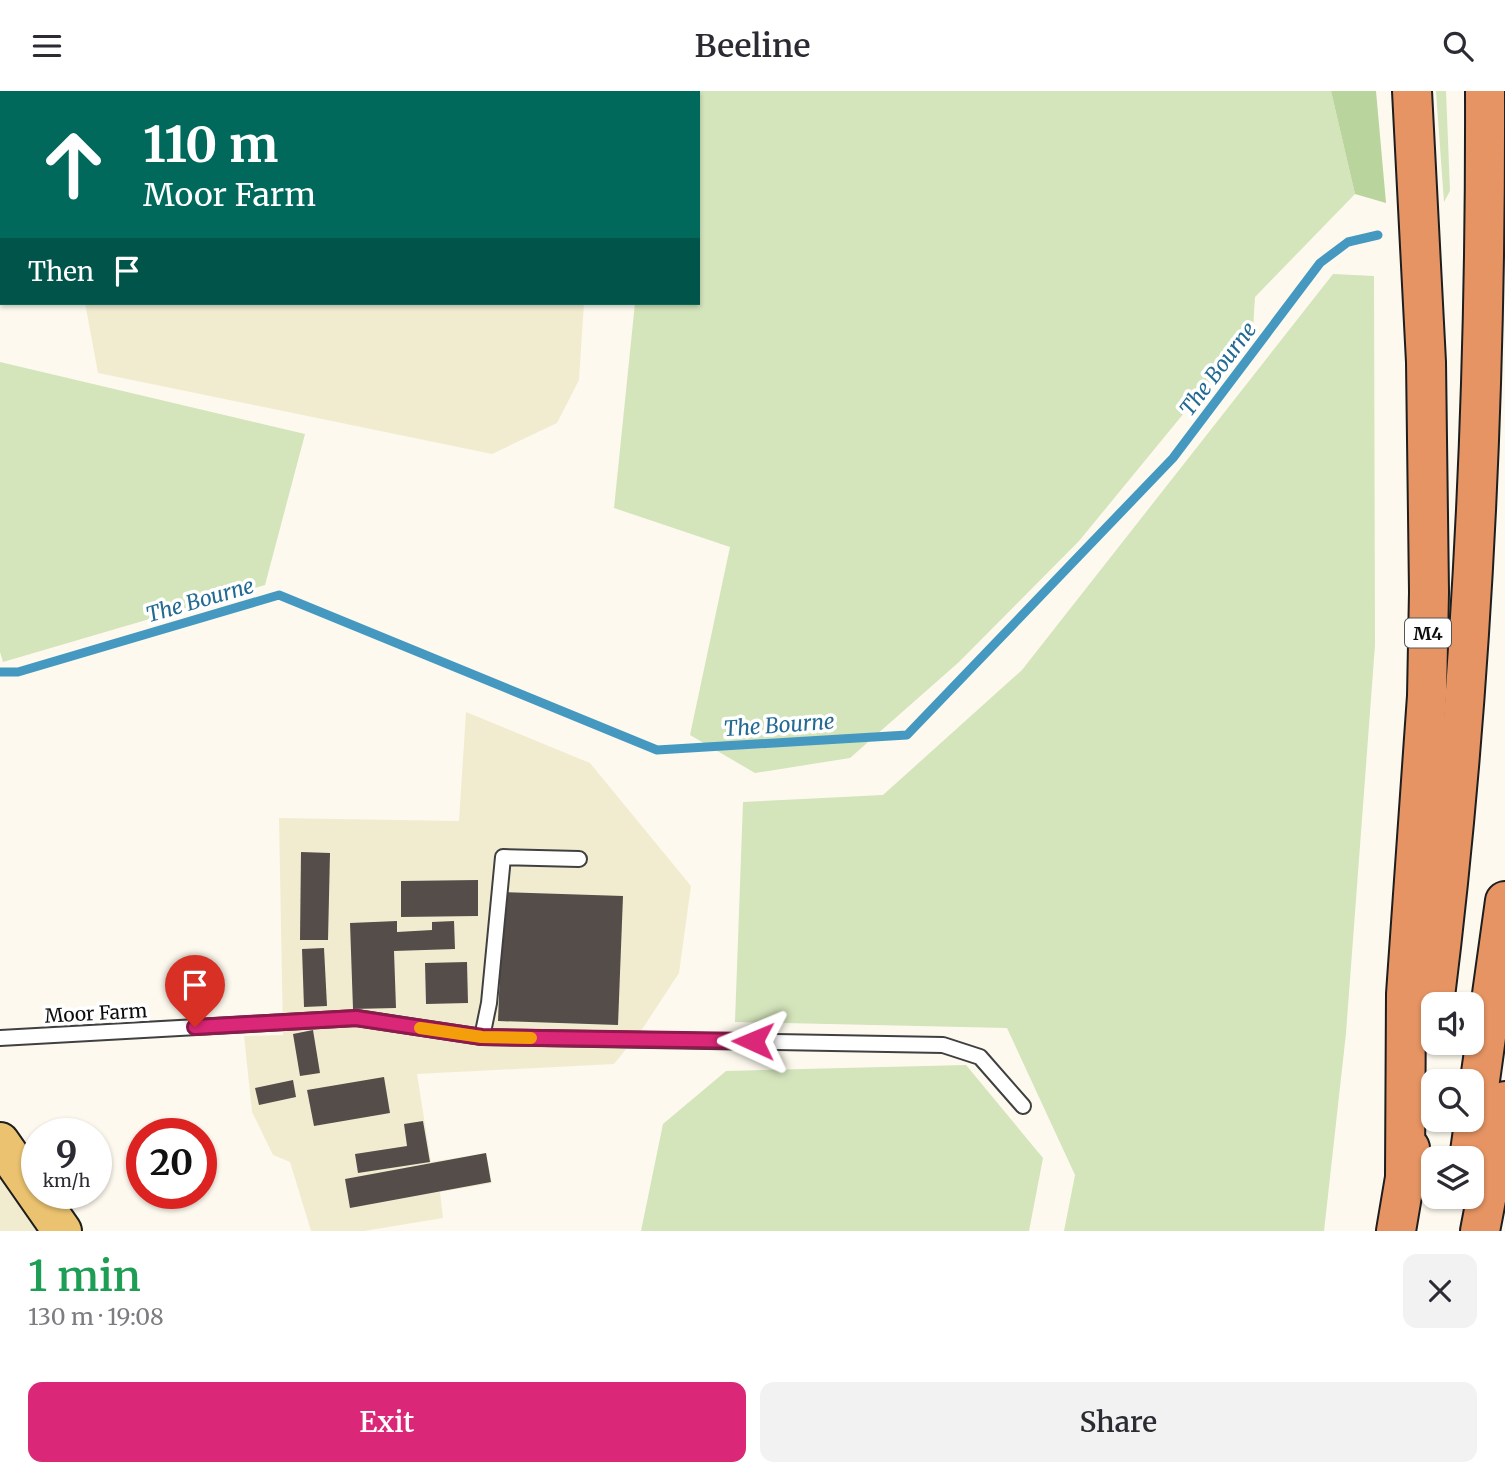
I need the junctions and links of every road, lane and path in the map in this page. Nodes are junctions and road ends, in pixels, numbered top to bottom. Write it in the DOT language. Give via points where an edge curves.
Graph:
graph roads {
  1 [pos="1412,91"];
  2 [pos="1485,91"];
  3 [pos="579,859"];
  4 [pos="1505,901"];
  5 [pos="1435,992"];
  6 [pos="482,1037"];
  7 [pos="0,1038"];
  8 [pos="1426,1055"];
  9 [pos="1505,1101"];
  10 [pos="1023,1107"];
  11 [pos="0,1142"];
  12 [pos="1471,1146"];
  13 [pos="1405,1175"];
  14 [pos="1460,1209"];
  15 [pos="62,1231"];
  16 [pos="1396,1231"];
  17 [pos="1457,1231"];
  18 [pos="1480,1231"];
  1 -- 13 [label="highway, M4" via="1426,362 1429,592 1427,696 1406,994"];
  2 -- 5 [label="highway, M4" via="1484,321 1472,567"];
  3 -- 6 [label="lane" via="503,857"];
  4 -- 12 [label="highway"];
  6 -- 7 [label="lane, Moor Farm" via="356,1018"];
  6 -- 10 [label="lane, Moor Farm" via="943,1045 980,1057"];
  8 -- 13 [label="highway, M4"];
  9 -- 18 [label="highway"];
  11 -- 15 [label="main road"];
  13 -- 16 [label="highway, M4"];
  14 -- 17 [label="highway"];
}
